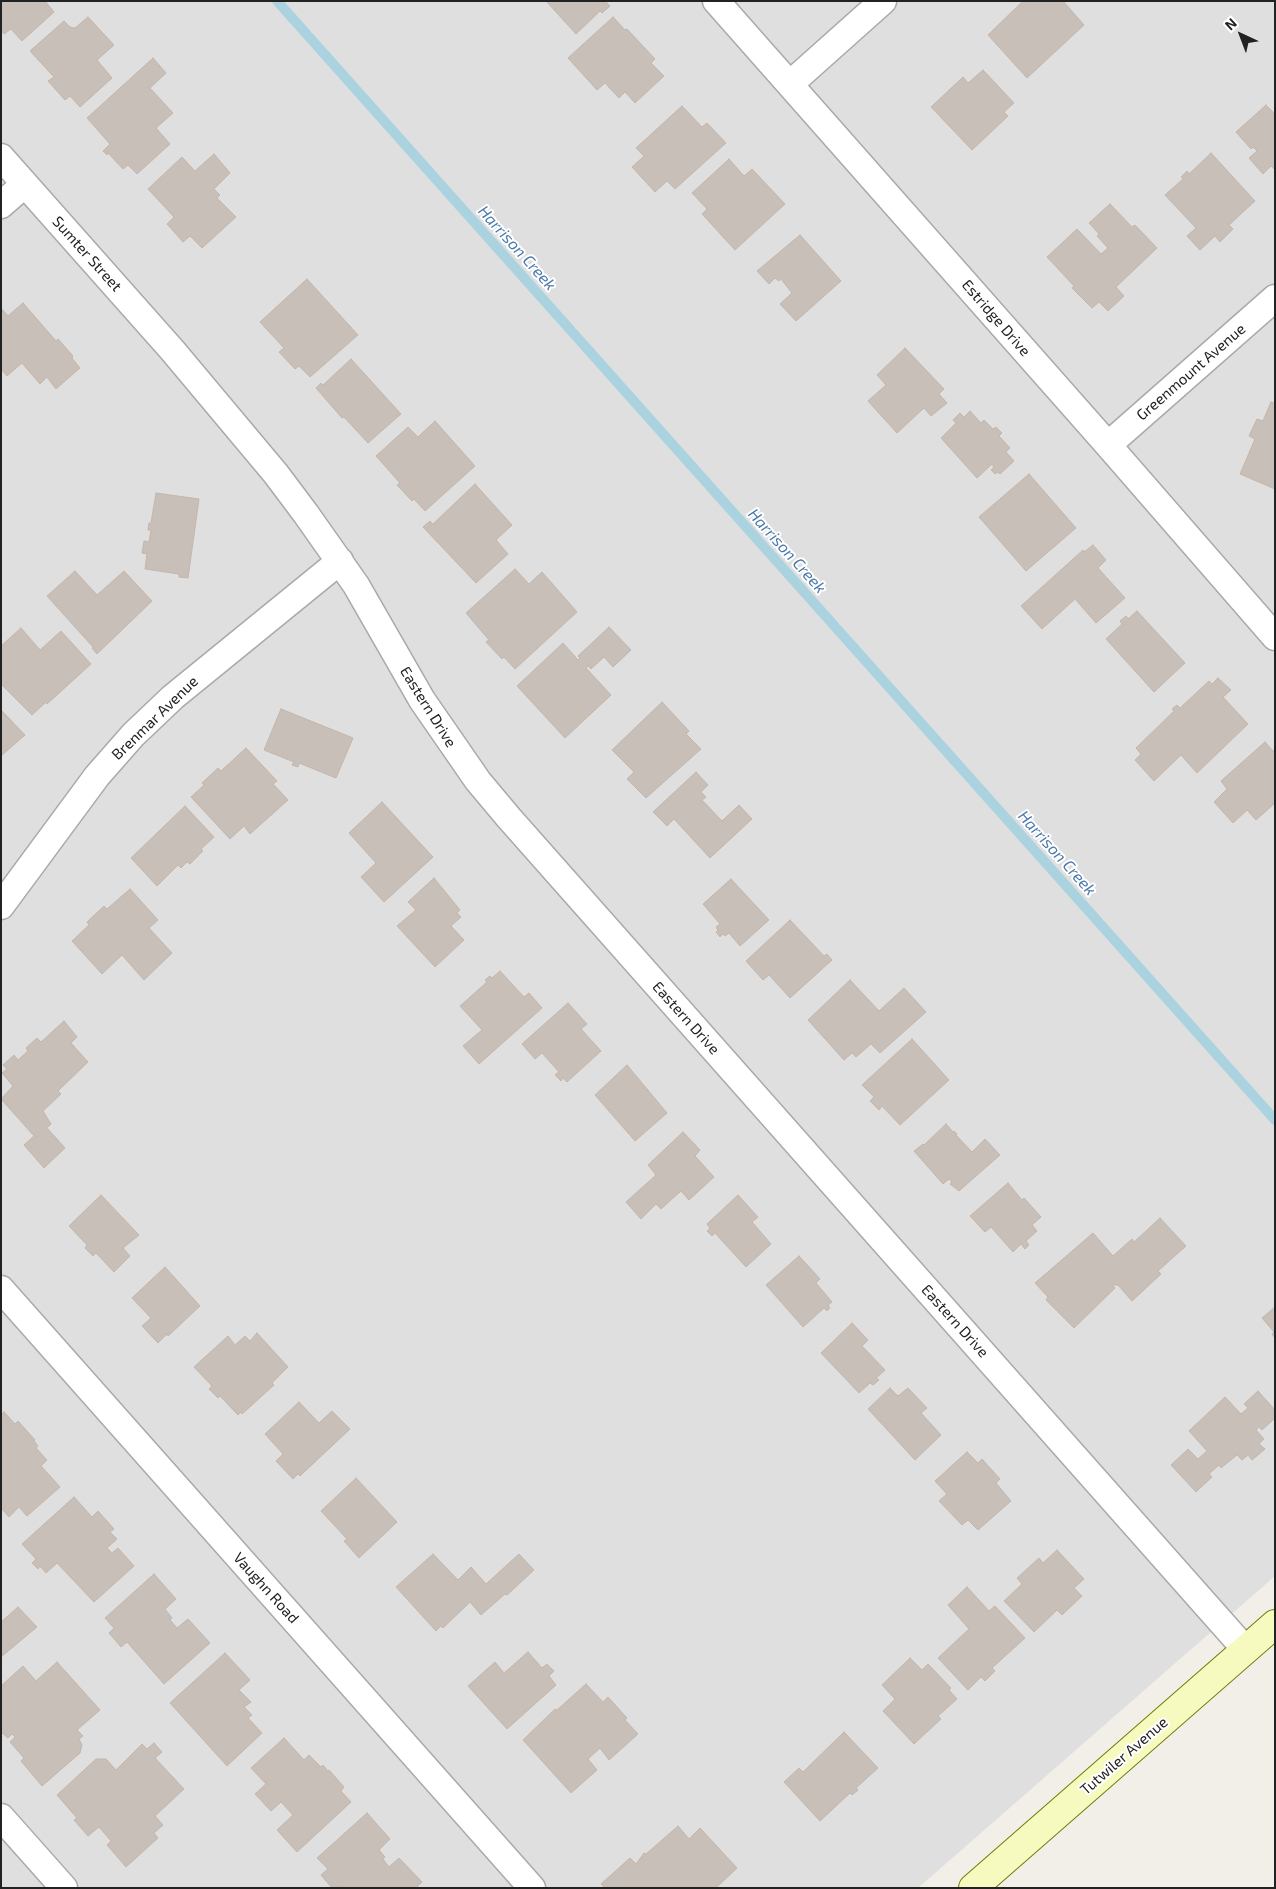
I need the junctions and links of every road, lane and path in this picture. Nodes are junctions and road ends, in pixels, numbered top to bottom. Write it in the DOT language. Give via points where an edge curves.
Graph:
graph roads {
  1 [pos="716,1"];
  2 [pos="883,1"];
  3 [pos="790,84"];
  4 [pos="1,157"];
  5 [pos="25,184"];
  6 [pos="1,206"];
  7 [pos="1275,298"];
  8 [pos="173,351"];
  9 [pos="1108,445"];
  10 [pos="340,560"];
  11 [pos="1275,637"];
  12 [pos="1,906"];
  13 [pos="1,1289"];
  14 [pos="1275,1624"];
  15 [pos="1246,1649"];
  16 [pos="1,1817"];
  17 [pos="64,1888"];
  18 [pos="532,1888"];
  19 [pos="973,1888"];
  1 -- 3 [label="street, Estridge Drive"];
  2 -- 3 [label="street"];
  3 -- 9 [label="street, Estridge Drive"];
  4 -- 5 [label="street, Sumter Street"];
  5 -- 6 [label="street"];
  5 -- 8 [label="street, Sumter Street"];
  7 -- 9 [label="street, Greenmount Avenue"];
  8 -- 10 [label="street, Eastern Drive" via="276,474"];
  9 -- 11 [label="street, Estridge Drive"];
  10 -- 12 [label="street, Brenmar Avenue" via="173,697 133,735 91,783"];
  10 -- 15 [label="street, Eastern Drive" via="422,700 484,789"];
  13 -- 18 [label="street, Vaughn Road"];
  14 -- 15 [label="street, Tutwiler Avenue"];
  15 -- 19 [label="street, Tutwiler Avenue"];
  16 -- 17 [label="street"];
}
